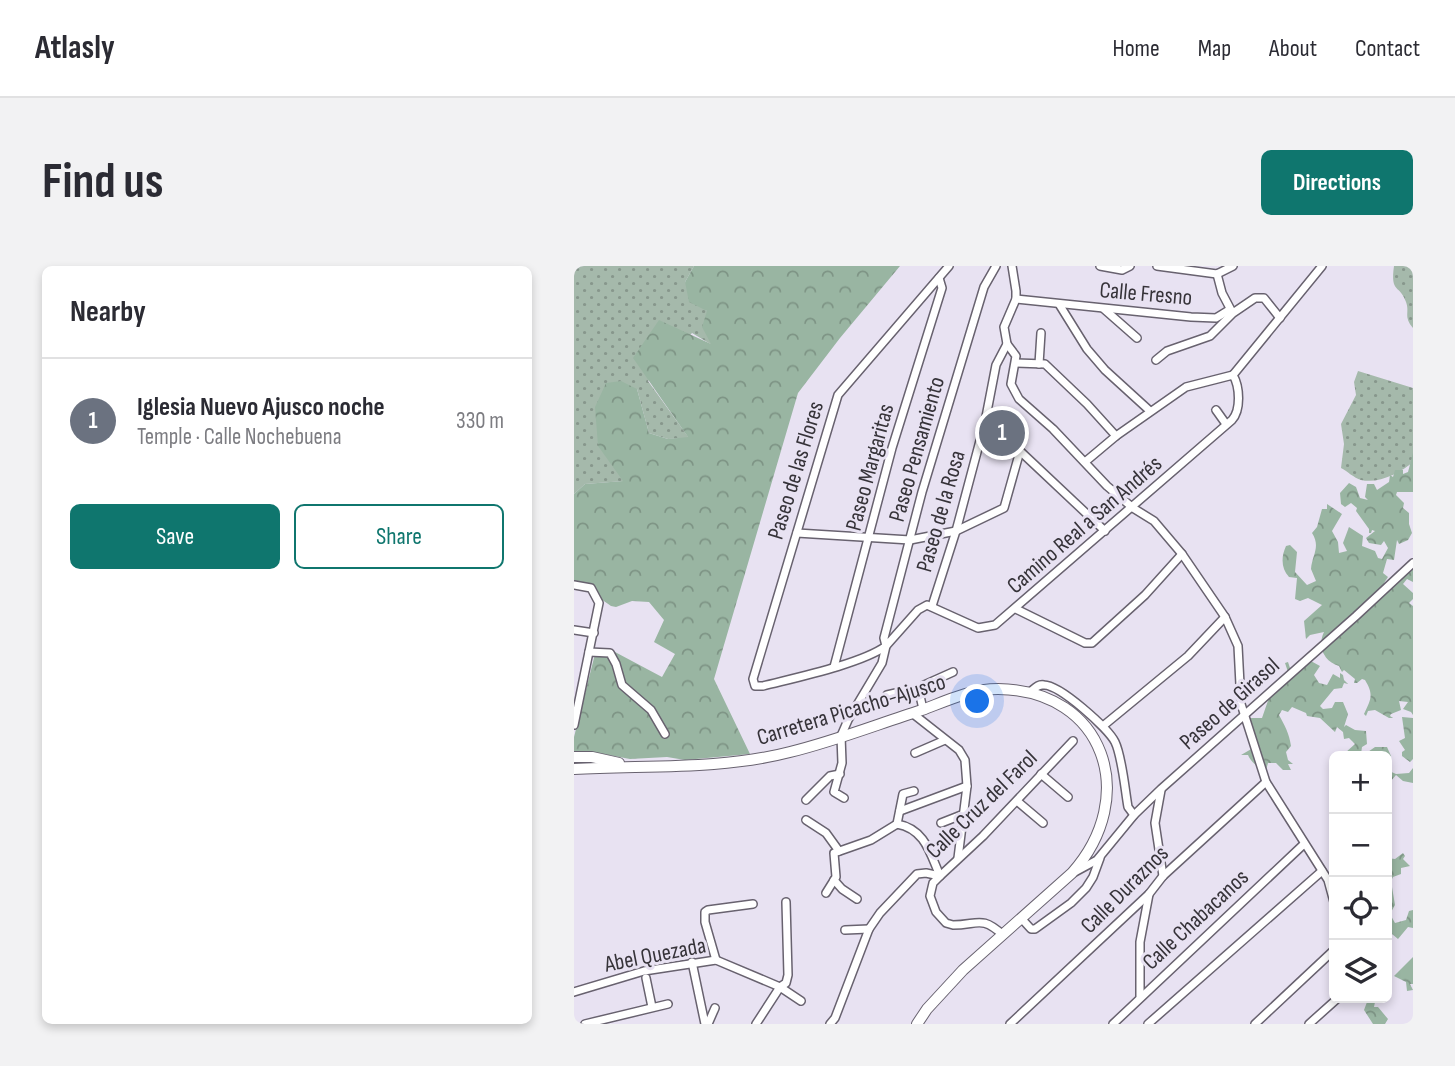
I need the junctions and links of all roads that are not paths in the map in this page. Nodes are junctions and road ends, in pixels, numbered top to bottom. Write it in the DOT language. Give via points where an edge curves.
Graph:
graph roads {
  1 [pos="949,266"];
  2 [pos="996,266"];
  3 [pos="1012,266"];
  4 [pos="1100,266"];
  5 [pos="1130,266"];
  6 [pos="1157,266"];
  7 [pos="1233,266"];
  8 [pos="1322,266"];
  9 [pos="1217,274"];
  10 [pos="939,278"];
  11 [pos="1016,299"];
  12 [pos="1059,304"];
  13 [pos="1104,309"];
  14 [pos="1231,311"];
  15 [pos="1280,318"];
  16 [pos="1041,332"];
  17 [pos="1138,338"];
  18 [pos="1007,344"];
  19 [pos="1156,360"];
  20 [pos="1016,363"];
  21 [pos="1039,364"];
  22 [pos="1233,375"];
  23 [pos="1150,411"];
  24 [pos="1216,411"];
  25 [pos="985,422"];
  26 [pos="1226,424"];
  27 [pos="1116,436"];
  28 [pos="1020,451"];
  29 [pos="1085,462"];
  30 [pos="1133,508"];
  31 [pos="956,531"];
  32 [pos="1105,531"];
  33 [pos="797,533"];
  34 [pos="870,537"];
  35 [pos="910,540"];
  36 [pos="1182,554"];
  37 [pos="1413,562"];
  38 [pos="574,585"];
  39 [pos="932,606"];
  40 [pos="1016,609"];
  41 [pos="1225,617"];
  42 [pos="574,630"];
  43 [pos="594,633"];
  44 [pos="886,646"];
  45 [pos="589,652"];
  46 [pos="834,667"];
  47 [pos="953,672"];
  48 [pos="1030,692"];
  49 [pos="887,695"];
  50 [pos="920,696"];
  51 [pos="576,708"];
  52 [pos="923,709"];
  53 [pos="912,713"];
  54 [pos="1244,715"];
  55 [pos="574,725"];
  56 [pos="1103,726"];
  57 [pos="665,734"];
  58 [pos="841,736"];
  59 [pos="945,740"];
  60 [pos="1073,741"];
  61 [pos="915,753"];
  62 [pos="574,757"];
  63 [pos="630,766"];
  64 [pos="574,769"];
  65 [pos="840,774"];
  66 [pos="1041,774"];
  67 [pos="1266,782"];
  68 [pos="967,786"];
  69 [pos="1161,789"];
  70 [pos="914,791"];
  71 [pos="1068,797"];
  72 [pos="844,798"];
  73 [pos="806,800"];
  74 [pos="1017,801"];
  75 [pos="900,811"];
  76 [pos="964,814"];
  77 [pos="1134,815"];
  78 [pos="806,820"];
  79 [pos="941,823"];
  80 [pos="897,824"];
  81 [pos="1043,824"];
  82 [pos="1304,844"];
  83 [pos="839,851"];
  84 [pos="1102,854"];
  85 [pos="958,859"];
  86 [pos="1322,871"];
  87 [pos="1072,873"];
  88 [pos="940,876"];
  89 [pos="1163,876"];
  90 [pos="834,880"];
  91 [pos="1329,884"];
  92 [pos="826,893"];
  93 [pos="1149,894"];
  94 [pos="857,899"];
  95 [pos="786,902"];
  96 [pos="753,904"];
  97 [pos="1021,918"];
  98 [pos="869,929"];
  99 [pos="845,930"];
  100 [pos="1003,935"];
  101 [pos="1329,955"];
  102 [pos="716,960"];
  103 [pos="692,962"];
  104 [pos="646,978"];
  105 [pos="780,987"];
  106 [pos="574,992"];
  107 [pos="1140,996"];
  108 [pos="801,1001"];
  109 [pos="1332,1003"];
  110 [pos="668,1004"];
  111 [pos="652,1007"];
  112 [pos="715,1008"];
  113 [pos="605,1022"];
  114 [pos="585,1024"];
  115 [pos="706,1024"];
  116 [pos="757,1024"];
  117 [pos="830,1024"];
  118 [pos="917,1024"];
  119 [pos="1010,1024"];
  120 [pos="1113,1024"];
  121 [pos="1148,1024"];
  122 [pos="1255,1024"];
  123 [pos="1309,1024"];
  1 -- 10 [label="street, Paseo de las Flores"];
  2 -- 35 [label="street, Paseo Pensamiento" via="984,287 961,360"];
  3 -- 11 [label="street, Paseo de la Rosa"];
  4 -- 5 [label="street" via="1122,270"];
  6 -- 9 [label="street"];
  7 -- 9 [label="street"];
  8 -- 15 [label="street"];
  9 -- 14 [label="street"];
  10 -- 33 [label="street, Paseo de las Flores" via="838,395"];
  10 -- 34 [label="street, Paseo Margaritas" via="942,288"];
  11 -- 12 [label="street, Calle Fresno"];
  11 -- 18 [label="street, Paseo de la Rosa" via="1004,327"];
  12 -- 13 [label="street, Calle Fresno"];
  12 -- 23 [label="street" via="1087,349"];
  13 -- 14 [label="street, Calle Fresno" via="1216,317"];
  13 -- 17 [label="street"];
  14 -- 15 [label="street" via="1259,296"];
  14 -- 19 [label="street" via="1210,336 1167,351"];
  15 -- 22 [label="street"];
  16 -- 21 [label="street"];
  18 -- 20 [label="street"];
  18 -- 25 [label="street, Paseo de la Rosa" via="996,365"];
  20 -- 21 [label="street"];
  20 -- 29 [label="street" via="1013,392"];
  21 -- 27 [label="street" via="1051,369"];
  22 -- 23 [label="street" via="1186,387"];
  22 -- 26 [label="street, Camino Real a San Andrés" via="1238,410"];
  23 -- 27 [label="street"];
  24 -- 26 [label="street"];
  25 -- 28 [label="street"];
  25 -- 31 [label="street, Paseo de la Rosa"];
  26 -- 30 [label="street, Camino Real a San Andrés"];
  27 -- 29 [label="street"];
  28 -- 31 [label="street" via="1004,508"];
  28 -- 32 [label="street"];
  29 -- 30 [label="street"];
  30 -- 32 [label="street, Camino Real a San Andrés"];
  30 -- 36 [label="street" via="1154,522"];
  31 -- 35 [label="street"];
  31 -- 39 [label="street, Paseo de la Rosa"];
  32 -- 40 [label="street, Camino Real a San Andrés"];
  33 -- 34 [label="street"];
  33 -- 46 [label="street, Paseo de las Flores" via="753,679 755,686 762,687"];
  34 -- 35 [label="street"];
  34 -- 46 [label="street, Paseo Margaritas"];
  35 -- 44 [label="street, Paseo Pensamiento" via="884,638"];
  36 -- 40 [label="street" via="1092,643"];
  36 -- 41 [label="street"];
  37 -- 54 [label="street, Paseo de Girasol"];
  38 -- 43 [label="street" via="591,588 596,594"];
  39 -- 40 [label="street, Camino Real a San Andrés" via="986,628"];
  39 -- 44 [label="street" via="918,610"];
  41 -- 54 [label="street" via="1238,646"];
  41 -- 56 [label="street" via="1188,656"];
  42 -- 43 [label="street"];
  43 -- 45 [label="street"];
  44 -- 46 [label="street"];
  44 -- 58 [label="street" via="882,663"];
  45 -- 51 [label="street"];
  45 -- 57 [label="street" via="610,653 622,685 651,710"];
  47 -- 50 [label="street" via="924,685"];
  48 -- 52 [label="main road, Carretera Picacho-Ajusco" via="986,690"];
  48 -- 56 [label="street" via="1048,685"];
  48 -- 87 [label="main road, Carretera Picacho-Ajusco" via="1052,699 1077,718 1104,763 1108,797 1104,820 1092,848"];
  49 -- 50 [label="street" via="909,690"];
  50 -- 52 [label="street"];
  51 -- 55 [label="street"];
  52 -- 53 [label="main road, Carretera Picacho-Ajusco"];
  53 -- 58 [label="main road, Carretera Picacho-Ajusco"];
  53 -- 59 [label="street"];
  54 -- 67 [label="street"];
  54 -- 69 [label="street, Paseo de Girasol"];
  56 -- 77 [label="street" via="1116,743 1128,807"];
  58 -- 63 [label="main road, Carretera Picacho-Ajusco" via="756,759"];
  58 -- 65 [label="street"];
  59 -- 61 [label="street"];
  59 -- 68 [label="street" via="965,760"];
  60 -- 66 [label="street, Calle Cruz del Farol"];
  62 -- 63 [label="main road"];
  63 -- 64 [label="main road, Carretera Picacho-Ajusco"];
  65 -- 72 [label="street" via="834,792"];
  65 -- 73 [label="street" via="830,776"];
  66 -- 71 [label="street"];
  66 -- 74 [label="street, Calle Cruz del Farol"];
  67 -- 82 [label="street"];
  67 -- 89 [label="street, Calle Duraznos"];
  68 -- 75 [label="street"];
  68 -- 76 [label="street"];
  69 -- 77 [label="street, Paseo de Girasol"];
  69 -- 89 [label="street" via="1155,823"];
  70 -- 75 [label="street" via="903,794"];
  74 -- 81 [label="street"];
  74 -- 85 [label="street, Calle Cruz del Farol"];
  75 -- 80 [label="street"];
  76 -- 79 [label="street"];
  76 -- 85 [label="street"];
  77 -- 84 [label="street, Paseo de Girasol"];
  78 -- 83 [label="street" via="826,833"];
  80 -- 83 [label="street" via="871,840"];
  80 -- 88 [label="street" via="914,829 924,839"];
  82 -- 86 [label="street"];
  82 -- 107 [label="street, Calle Chabacanos"];
  83 -- 90 [label="street" via="833,856"];
  84 -- 87 [label="street, Paseo de Girasol"];
  84 -- 97 [label="street" via="1093,877 1071,903 1035,929"];
  85 -- 88 [label="street, Calle Cruz del Farol"];
  86 -- 91 [label="street"];
  86 -- 121 [label="street"];
  87 -- 97 [label="main road, Carretera Picacho-Ajusco"];
  88 -- 98 [label="street, Calle Cruz del Farol" via="926,873 911,878"];
  88 -- 100 [label="street" via="930,895 941,918 953,925 987,922"];
  89 -- 93 [label="street, Calle Duraznos"];
  90 -- 92 [label="street"];
  90 -- 94 [label="street"];
  93 -- 107 [label="street" via="1140,942"];
  93 -- 119 [label="street, Calle Duraznos"];
  95 -- 105 [label="street" via="788,975"];
  96 -- 102 [label="street" via="705,912"];
  97 -- 100 [label="main road, Carretera Picacho-Ajusco"];
  98 -- 99 [label="street"];
  98 -- 117 [label="street, Calle Cruz del Farol"];
  100 -- 118 [label="main road, Carretera Picacho-Ajusco" via="963,970"];
  101 -- 122 [label="street"];
  102 -- 103 [label="street, Abel Quezada"];
  102 -- 105 [label="street, Abel Quezada"];
  103 -- 106 [label="street, Abel Quezada"];
  103 -- 115 [label="street"];
  104 -- 111 [label="street"];
  105 -- 108 [label="street, Abel Quezada"];
  105 -- 116 [label="street"];
  107 -- 120 [label="street, Calle Chabacanos"];
  109 -- 123 [label="street"];
  110 -- 111 [label="street"];
  111 -- 113 [label="street"];
  112 -- 115 [label="street"];
  113 -- 114 [label="street"];
}
